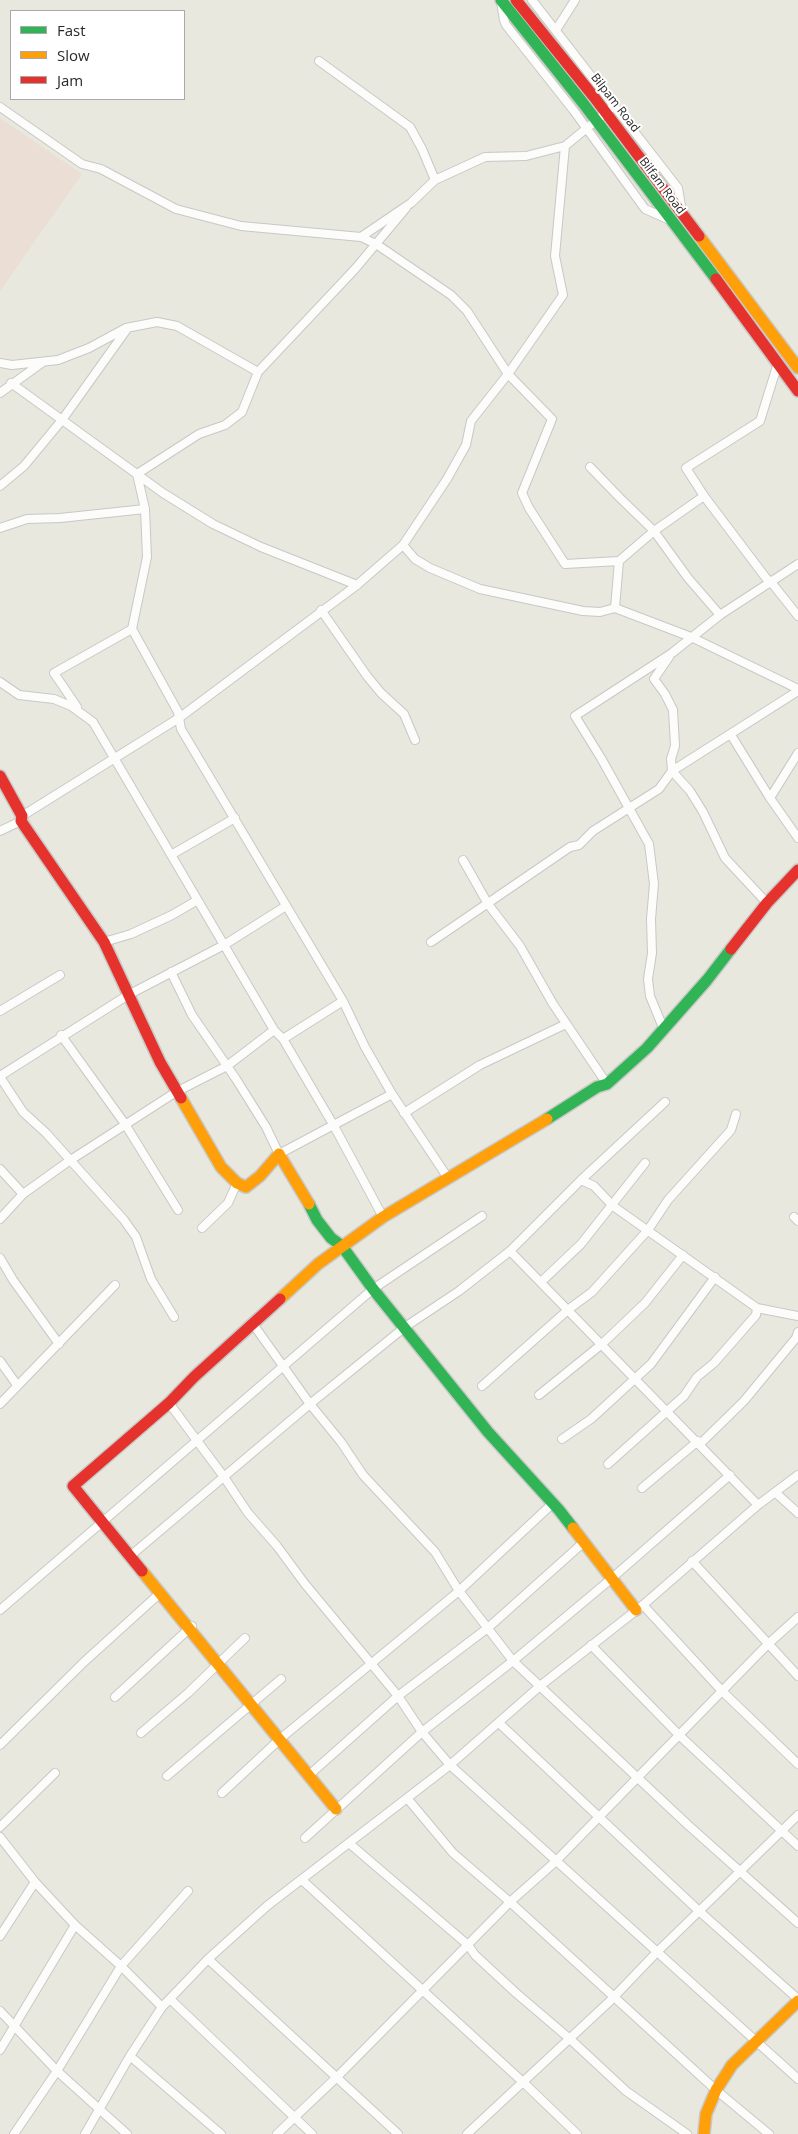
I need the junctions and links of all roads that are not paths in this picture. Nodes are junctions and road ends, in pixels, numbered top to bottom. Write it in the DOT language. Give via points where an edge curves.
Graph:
graph roads {
  1 [pos="501,0"];
  2 [pos="516,0"];
  3 [pos="532,0"];
  4 [pos="575,0"];
  5 [pos="556,30"];
  6 [pos="319,61"];
  7 [pos="615,105"];
  8 [pos="0,107"];
  9 [pos="601,117"];
  10 [pos="586,128"];
  11 [pos="566,146"];
  12 [pos="435,180"];
  13 [pos="411,202"];
  14 [pos="682,214"];
  15 [pos="672,221"];
  16 [pos="361,237"];
  17 [pos="376,244"];
  18 [pos="129,327"];
  19 [pos="46,360"];
  20 [pos="0,363"];
  21 [pos="778,363"];
  22 [pos="798,368"];
  23 [pos="258,372"];
  24 [pos="508,374"];
  25 [pos="11,383"];
  26 [pos="798,391"];
  27 [pos="0,393"];
  28 [pos="62,420"];
  29 [pos="590,467"];
  30 [pos="137,474"];
  31 [pos="0,486"];
  32 [pos="704,496"];
  33 [pos="146,509"];
  34 [pos="0,528"];
  35 [pos="654,531"];
  36 [pos="402,545"];
  37 [pos="619,561"];
  38 [pos="798,564"];
  39 [pos="771,582"];
  40 [pos="357,585"];
  41 [pos="615,608"];
  42 [pos="321,610"];
  43 [pos="720,615"];
  44 [pos="798,616"];
  45 [pos="132,629"];
  46 [pos="691,637"];
  47 [pos="672,653"];
  48 [pos="0,682"];
  49 [pos="798,690"];
  50 [pos="81,714"];
  51 [pos="179,718"];
  52 [pos="731,735"];
  53 [pos="415,740"];
  54 [pos="798,753"];
  55 [pos="115,758"];
  56 [pos="672,771"];
  57 [pos="0,776"];
  58 [pos="770,798"];
  59 [pos="630,808"];
  60 [pos="234,818"];
  61 [pos="21,819"];
  62 [pos="0,831"];
  63 [pos="798,838"];
  64 [pos="171,855"];
  65 [pos="463,860"];
  66 [pos="798,870"];
  67 [pos="196,901"];
  68 [pos="768,903"];
  69 [pos="488,904"];
  70 [pos="286,906"];
  71 [pos="104,942"];
  72 [pos="431,942"];
  73 [pos="224,945"];
  74 [pos="171,972"];
  75 [pos="60,975"];
  76 [pos="128,995"];
  77 [pos="343,1000"];
  78 [pos="0,1011"];
  79 [pos="566,1024"];
  80 [pos="274,1030"];
  81 [pos="664,1030"];
  82 [pos="62,1035"];
  83 [pos="283,1039"];
  84 [pos="227,1066"];
  85 [pos="0,1076"];
  86 [pos="606,1084"];
  87 [pos="176,1092"];
  88 [pos="392,1094"];
  89 [pos="665,1102"];
  90 [pos="404,1112"];
  91 [pos="736,1114"];
  92 [pos="125,1124"];
  93 [pos="334,1126"];
  94 [pos="279,1154"];
  95 [pos="69,1161"];
  96 [pos="645,1163"];
  97 [pos="0,1169"];
  98 [pos="448,1178"];
  99 [pos="581,1180"];
  100 [pos="237,1183"];
  101 [pos="23,1194"];
  102 [pos="613,1206"];
  103 [pos="178,1210"];
  104 [pos="482,1216"];
  105 [pos="383,1217"];
  106 [pos="0,1219"];
  107 [pos="202,1228"];
  108 [pos="648,1230"];
  109 [pos="342,1246"];
  110 [pos="510,1251"];
  111 [pos="683,1255"];
  112 [pos="0,1258"];
  113 [pos="715,1277"];
  114 [pos="541,1282"];
  115 [pos="115,1285"];
  116 [pos="373,1289"];
  117 [pos="757,1308"];
  118 [pos="569,1309"];
  119 [pos="798,1316"];
  120 [pos="174,1317"];
  121 [pos="253,1324"];
  122 [pos="405,1327"];
  123 [pos="798,1332"];
  124 [pos="59,1344"];
  125 [pos="602,1344"];
  126 [pos="0,1361"];
  127 [pos="282,1366"];
  128 [pos="635,1378"];
  129 [pos="17,1385"];
  130 [pos="482,1386"];
  131 [pos="539,1395"];
  132 [pos="168,1403"];
  133 [pos="0,1404"];
  134 [pos="310,1404"];
  135 [pos="668,1411"];
  136 [pos="562,1439"];
  137 [pos="196,1440"];
  138 [pos="699,1443"];
  139 [pos="608,1464"];
  140 [pos="730,1475"];
  141 [pos="798,1475"];
  142 [pos="224,1477"];
  143 [pos="642,1488"];
  144 [pos="776,1492"];
  145 [pos="552,1504"];
  146 [pos="758,1505"];
  147 [pos="798,1514"];
  148 [pos="102,1521"];
  149 [pos="584,1542"];
  150 [pos="129,1557"];
  151 [pos="692,1561"];
  152 [pos="611,1579"];
  153 [pos="460,1591"];
  154 [pos="158,1595"];
  155 [pos="640,1608"];
  156 [pos="0,1610"];
  157 [pos="798,1617"];
  158 [pos="192,1626"];
  159 [pos="489,1627"];
  160 [pos="246,1638"];
  161 [pos="591,1645"];
  162 [pos="767,1645"];
  163 [pos="513,1661"];
  164 [pos="371,1663"];
  165 [pos="798,1676"];
  166 [pos="281,1679"];
  167 [pos="540,1686"];
  168 [pos="722,1691"];
  169 [pos="398,1696"];
  170 [pos="115,1697"];
  171 [pos="499,1723"];
  172 [pos="422,1732"];
  173 [pos="141,1733"];
  174 [pos="680,1736"];
  175 [pos="280,1739"];
  176 [pos="0,1745"];
  177 [pos="798,1764"];
  178 [pos="450,1765"];
  179 [pos="55,1773"];
  180 [pos="167,1776"];
  181 [pos="308,1776"];
  182 [pos="638,1777"];
  183 [pos="222,1793"];
  184 [pos="407,1798"];
  185 [pos="336,1809"];
  186 [pos="798,1815"];
  187 [pos="598,1817"];
  188 [pos="0,1827"];
  189 [pos="782,1832"];
  190 [pos="0,1837"];
  191 [pos="305,1838"];
  192 [pos="350,1844"];
  193 [pos="798,1846"];
  194 [pos="555,1862"];
  195 [pos="740,1872"];
  196 [pos="302,1880"];
  197 [pos="35,1882"];
  198 [pos="188,1891"];
  199 [pos="510,1902"];
  200 [pos="699,1911"];
  201 [pos="798,1923"];
  202 [pos="75,1925"];
  203 [pos="0,1936"];
  204 [pos="468,1945"];
  205 [pos="656,1953"];
  206 [pos="208,1960"];
  207 [pos="121,1966"];
  208 [pos="422,1990"];
  209 [pos="613,1997"];
  210 [pos="170,1999"];
  211 [pos="798,2000"];
  212 [pos="162,2007"];
  213 [pos="0,2011"];
  214 [pos="14,2028"];
  215 [pos="570,2039"];
  216 [pos="755,2041"];
  217 [pos="0,2050"];
  218 [pos="130,2056"];
  219 [pos="57,2071"];
  220 [pos="337,2077"];
  221 [pos="798,2079"];
  222 [pos="524,2083"];
  223 [pos="716,2090"];
  224 [pos="99,2110"];
  225 [pos="296,2117"];
  226 [pos="14,2134"];
  227 [pos="85,2134"];
  228 [pos="127,2134"];
  229 [pos="221,2134"];
  230 [pos="277,2134"];
  231 [pos="312,2134"];
  232 [pos="398,2134"];
  233 [pos="467,2134"];
  234 [pos="577,2134"];
  235 [pos="686,2134"];
  236 [pos="704,2134"];
  237 [pos="769,2134"];
  1 -- 9 [label="street, Bilfam Road"];
  1 -- 10 [label="street" via="506,25"];
  2 -- 9 [label="street, Bilpam Road"];
  3 -- 5 [label="street"];
  4 -- 5 [label="street"];
  5 -- 7 [label="street"];
  6 -- 12 [label="street" via="410,127"];
  7 -- 9 [label="street"];
  7 -- 14 [label="street" via="678,188"];
  8 -- 16 [label="street" via="82,164 101,169 176,209 240,226"];
  9 -- 10 [label="street"];
  9 -- 14 [label="street, Bilpam Road"];
  9 -- 15 [label="street, Bilfam Road"];
  10 -- 11 [label="street"];
  10 -- 15 [label="street" via="645,209"];
  11 -- 12 [label="street" via="526,156 485,157"];
  11 -- 24 [label="street" via="555,256 563,295"];
  12 -- 13 [label="street"];
  13 -- 16 [label="street"];
  13 -- 17 [label="street"];
  14 -- 22 [label="street, Bilpam Road"];
  15 -- 21 [label="street, Bilfam Road"];
  16 -- 17 [label="street"];
  17 -- 23 [label="street"];
  17 -- 24 [label="street" via="451,295 467,311"];
  18 -- 19 [label="street" via="89,348 58,360"];
  18 -- 23 [label="street" via="157,322 177,326"];
  18 -- 28 [label="street"];
  19 -- 20 [label="street" via="12,365"];
  19 -- 25 [label="street"];
  21 -- 26 [label="street, Bilfam Road"];
  21 -- 32 [label="street" via="760,421 686,468"];
  23 -- 30 [label="street" via="242,412 225,425 199,434"];
  24 -- 36 [label="street" via="471,421 466,445"];
  24 -- 37 [label="street" via="552,419 522,493 529,508 564,564"];
  25 -- 27 [label="street"];
  25 -- 28 [label="street"];
  28 -- 30 [label="street"];
  28 -- 31 [label="street" via="24,466"];
  29 -- 35 [label="street"];
  30 -- 33 [label="street"];
  30 -- 40 [label="street" via="213,524"];
  32 -- 35 [label="street"];
  32 -- 39 [label="street"];
  33 -- 34 [label="street" via="32,518"];
  33 -- 45 [label="street" via="146,556"];
  35 -- 37 [label="street"];
  35 -- 43 [label="street"];
  36 -- 40 [label="street"];
  36 -- 41 [label="street" via="415,559 430,568 480,589 583,611 600,612"];
  37 -- 41 [label="street"];
  38 -- 39 [label="street"];
  39 -- 43 [label="street"];
  39 -- 44 [label="street"];
  40 -- 42 [label="street"];
  41 -- 46 [label="street"];
  42 -- 51 [label="street"];
  42 -- 53 [label="street" via="367,676 404,714"];
  43 -- 46 [label="street"];
  45 -- 50 [label="street" via="54,673"];
  45 -- 51 [label="street"];
  46 -- 47 [label="street"];
  46 -- 49 [label="street"];
  47 -- 56 [label="street" via="654,679 673,710"];
  47 -- 59 [label="street" via="575,716"];
  48 -- 50 [label="street" via="19,694 54,699"];
  49 -- 52 [label="street"];
  50 -- 55 [label="street" via="94,722"];
  51 -- 55 [label="street"];
  51 -- 60 [label="street" via="181,728"];
  52 -- 56 [label="street"];
  52 -- 58 [label="street"];
  54 -- 58 [label="street"];
  55 -- 61 [label="street"];
  55 -- 64 [label="street"];
  56 -- 59 [label="street" via="659,789"];
  56 -- 68 [label="street" via="704,812 725,858"];
  57 -- 61 [label="street"];
  58 -- 63 [label="street"];
  59 -- 69 [label="street"];
  59 -- 81 [label="street" via="650,844 654,884 648,979 650,996"];
  60 -- 64 [label="street"];
  60 -- 70 [label="street"];
  61 -- 62 [label="street"];
  61 -- 71 [label="street"];
  64 -- 73 [label="street"];
  65 -- 69 [label="street"];
  66 -- 68 [label="street"];
  67 -- 71 [label="street" via="131,934"];
  68 -- 81 [label="street"];
  69 -- 72 [label="street"];
  69 -- 79 [label="street" via="520,946"];
  70 -- 73 [label="street"];
  70 -- 77 [label="street"];
  71 -- 76 [label="street"];
  73 -- 74 [label="street"];
  73 -- 80 [label="street"];
  74 -- 76 [label="street"];
  74 -- 84 [label="street" via="192,1015"];
  75 -- 78 [label="street"];
  76 -- 82 [label="street"];
  76 -- 87 [label="street"];
  77 -- 83 [label="street"];
  77 -- 88 [label="street"];
  79 -- 86 [label="street"];
  79 -- 90 [label="street" via="480,1066"];
  80 -- 83 [label="street"];
  80 -- 84 [label="street"];
  81 -- 86 [label="street"];
  82 -- 85 [label="street"];
  82 -- 92 [label="street"];
  83 -- 93 [label="street"];
  84 -- 87 [label="street"];
  84 -- 94 [label="street"];
  85 -- 95 [label="street" via="23,1112"];
  86 -- 98 [label="street"];
  87 -- 92 [label="street"];
  87 -- 100 [label="street" via="221,1166"];
  88 -- 90 [label="street"];
  88 -- 93 [label="street"];
  89 -- 99 [label="street"];
  90 -- 98 [label="street"];
  91 -- 108 [label="street" via="731,1130 668,1200"];
  92 -- 95 [label="street"];
  92 -- 103 [label="street"];
  93 -- 94 [label="street"];
  93 -- 105 [label="street"];
  94 -- 100 [label="street" via="246,1187"];
  94 -- 109 [label="street" via="317,1220"];
  95 -- 101 [label="street"];
  95 -- 120 [label="street" via="136,1237 151,1279"];
  96 -- 102 [label="street"];
  97 -- 101 [label="street"];
  98 -- 105 [label="street"];
  99 -- 102 [label="street" via="594,1186"];
  99 -- 110 [label="street"];
  100 -- 107 [label="street" via="228,1203"];
  101 -- 106 [label="street"];
  102 -- 108 [label="street"];
  102 -- 114 [label="street" via="581,1244"];
  104 -- 116 [label="street"];
  105 -- 109 [label="street"];
  108 -- 111 [label="street"];
  108 -- 118 [label="street" via="592,1292"];
  109 -- 116 [label="street"];
  109 -- 121 [label="street"];
  110 -- 114 [label="street"];
  110 -- 122 [label="street"];
  111 -- 113 [label="street"];
  111 -- 125 [label="street" via="645,1303"];
  112 -- 124 [label="street"];
  113 -- 117 [label="street"];
  113 -- 128 [label="street" via="652,1364"];
  114 -- 118 [label="street"];
  115 -- 124 [label="street"];
  116 -- 122 [label="street"];
  116 -- 127 [label="street"];
  117 -- 119 [label="street"];
  117 -- 135 [label="street" via="756,1315"];
  118 -- 125 [label="street"];
  118 -- 130 [label="street"];
  121 -- 127 [label="street"];
  121 -- 132 [label="street"];
  122 -- 134 [label="street"];
  122 -- 145 [label="street" via="488,1432"];
  123 -- 138 [label="street" via="744,1401"];
  124 -- 129 [label="street"];
  125 -- 128 [label="street"];
  125 -- 131 [label="street"];
  126 -- 129 [label="street"];
  127 -- 134 [label="street"];
  127 -- 137 [label="street"];
  128 -- 135 [label="street"];
  128 -- 136 [label="street" via="591,1419"];
  129 -- 133 [label="street"];
  132 -- 137 [label="street"];
  132 -- 148 [label="street" via="73,1486"];
  134 -- 142 [label="street"];
  134 -- 153 [label="street" via="363,1475 435,1552"];
  135 -- 138 [label="street"];
  135 -- 139 [label="street"];
  137 -- 142 [label="street"];
  137 -- 148 [label="street"];
  138 -- 140 [label="street"];
  138 -- 143 [label="street"];
  140 -- 146 [label="street"];
  140 -- 152 [label="street"];
  141 -- 144 [label="street"];
  142 -- 150 [label="street"];
  142 -- 164 [label="street" via="248,1512"];
  144 -- 146 [label="street"];
  144 -- 147 [label="street"];
  145 -- 149 [label="street"];
  145 -- 153 [label="street"];
  146 -- 151 [label="street"];
  148 -- 150 [label="street"];
  148 -- 156 [label="street"];
  149 -- 152 [label="street"];
  149 -- 159 [label="street"];
  150 -- 175 [label="street"];
  151 -- 155 [label="street"];
  151 -- 162 [label="street"];
  152 -- 155 [label="street"];
  152 -- 163 [label="street"];
  153 -- 159 [label="street"];
  153 -- 164 [label="street"];
  154 -- 176 [label="street"];
  155 -- 161 [label="street"];
  155 -- 168 [label="street"];
  157 -- 162 [label="street"];
  158 -- 170 [label="street"];
  159 -- 163 [label="street"];
  159 -- 169 [label="street"];
  160 -- 173 [label="street"];
  161 -- 167 [label="street"];
  161 -- 174 [label="street"];
  162 -- 165 [label="street"];
  162 -- 168 [label="street"];
  163 -- 167 [label="street"];
  163 -- 172 [label="street"];
  164 -- 169 [label="street"];
  164 -- 175 [label="street"];
  166 -- 180 [label="street"];
  167 -- 171 [label="street"];
  167 -- 182 [label="street"];
  168 -- 174 [label="street"];
  168 -- 177 [label="street"];
  169 -- 172 [label="street"];
  169 -- 181 [label="street"];
  171 -- 178 [label="street"];
  171 -- 187 [label="street"];
  172 -- 178 [label="street"];
  172 -- 185 [label="street"];
  174 -- 182 [label="street"];
  174 -- 189 [label="street"];
  175 -- 181 [label="street"];
  175 -- 183 [label="street"];
  178 -- 184 [label="street"];
  178 -- 194 [label="street"];
  179 -- 188 [label="street"];
  181 -- 185 [label="street"];
  182 -- 187 [label="street"];
  182 -- 195 [label="street"];
  184 -- 192 [label="street"];
  184 -- 199 [label="street" via="453,1853"];
  185 -- 191 [label="street"];
  186 -- 189 [label="street"];
  187 -- 194 [label="street"];
  187 -- 200 [label="street"];
  189 -- 193 [label="street"];
  189 -- 195 [label="street"];
  190 -- 197 [label="street"];
  192 -- 196 [label="street"];
  192 -- 204 [label="street"];
  194 -- 199 [label="street"];
  194 -- 205 [label="street"];
  195 -- 200 [label="street"];
  195 -- 201 [label="street"];
  196 -- 206 [label="street" via="267,1906"];
  196 -- 208 [label="street"];
  197 -- 202 [label="street"];
  197 -- 203 [label="street"];
  198 -- 207 [label="street"];
  199 -- 204 [label="street"];
  199 -- 209 [label="street"];
  200 -- 205 [label="street"];
  200 -- 211 [label="street"];
  202 -- 207 [label="street"];
  202 -- 214 [label="street"];
  204 -- 208 [label="street"];
  204 -- 215 [label="street" via="474,1955"];
  205 -- 209 [label="street"];
  205 -- 216 [label="street"];
  206 -- 210 [label="street"];
  206 -- 220 [label="street"];
  207 -- 212 [label="street"];
  207 -- 219 [label="street"];
  208 -- 220 [label="street"];
  208 -- 222 [label="street"];
  209 -- 215 [label="street"];
  209 -- 223 [label="street"];
  210 -- 212 [label="street"];
  210 -- 225 [label="street"];
  211 -- 216 [label="street"];
  212 -- 218 [label="street"];
  213 -- 214 [label="street"];
  214 -- 217 [label="street"];
  214 -- 219 [label="street"];
  215 -- 222 [label="street"];
  215 -- 235 [label="street" via="626,2091"];
  216 -- 221 [label="street"];
  216 -- 223 [label="street" via="732,2065"];
  218 -- 224 [label="street"];
  218 -- 229 [label="street"];
  219 -- 224 [label="street"];
  219 -- 226 [label="street"];
  220 -- 225 [label="street"];
  220 -- 232 [label="street"];
  222 -- 233 [label="street"];
  222 -- 234 [label="street"];
  223 -- 236 [label="street" via="706,2114"];
  223 -- 237 [label="street"];
  224 -- 227 [label="street"];
  224 -- 228 [label="street"];
  225 -- 230 [label="street"];
  225 -- 231 [label="street"];
}
